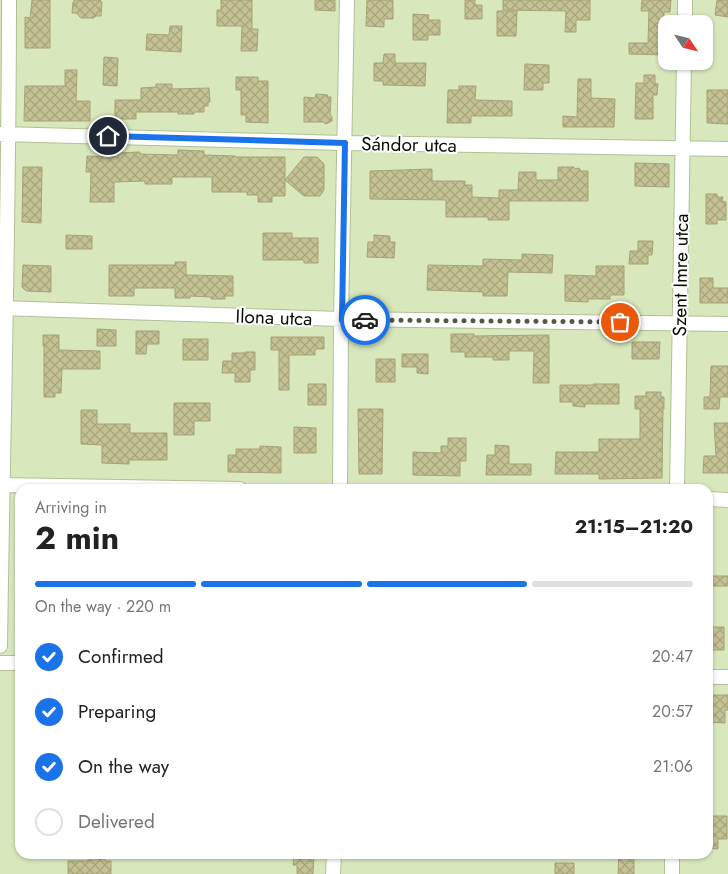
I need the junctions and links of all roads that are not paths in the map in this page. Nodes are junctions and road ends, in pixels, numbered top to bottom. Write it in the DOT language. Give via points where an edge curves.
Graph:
graph roads {
  1 [pos="9,0"];
  2 [pos="348,0"];
  3 [pos="686,0"];
  4 [pos="685,15"];
  5 [pos="684,70"];
  6 [pos="5,134"];
  7 [pos="345,143"];
  8 [pos="683,148"];
  9 [pos="728,149"];
  10 [pos="3,308"];
  11 [pos="342,320"];
  12 [pos="679,323"];
  13 [pos="728,324"];
  14 [pos="340,484"];
  15 [pos="677,484"];
  16 [pos="1,485"];
  17 [pos="15,485"];
  18 [pos="713,500"];
  19 [pos="728,500"];
  20 [pos="0,646"];
  21 [pos="0,663"];
  22 [pos="15,663"];
  23 [pos="713,676"];
  24 [pos="728,677"];
  25 [pos="334,859"];
  26 [pos="672,859"];
  27 [pos="333,874"];
  28 [pos="672,874"];
  1 -- 6 [label="street"];
  2 -- 7 [label="street"];
  3 -- 4 [label="street"];
  5 -- 8 [label="street, Szent Imre utca"];
  6 -- 7 [label="street, Sándor utca"];
  6 -- 10 [label="street"];
  7 -- 8 [label="street, Sándor utca"];
  7 -- 11 [label="street"];
  8 -- 9 [label="street, Sándor utca"];
  8 -- 12 [label="street, Szent Imre utca"];
  10 -- 11 [label="street, Ilona utca"];
  10 -- 16 [label="street"];
  11 -- 12 [label="street, Ilona utca"];
  11 -- 14 [label="street"];
  12 -- 13 [label="street, Ilona utca"];
  12 -- 15 [label="street, Szent Imre utca"];
  16 -- 17 [label="street"];
  16 -- 20 [label="street"];
  18 -- 19 [label="street"];
  21 -- 22 [label="street"];
  23 -- 24 [label="street"];
  25 -- 27 [label="street"];
  26 -- 28 [label="street"];
}
